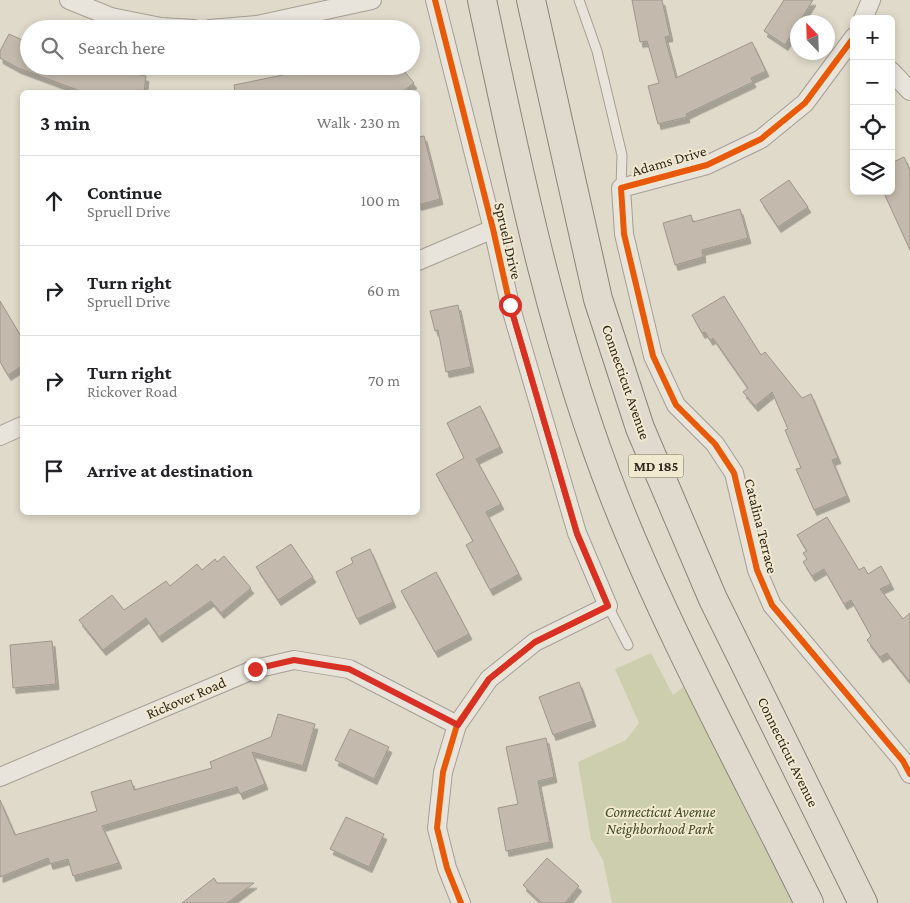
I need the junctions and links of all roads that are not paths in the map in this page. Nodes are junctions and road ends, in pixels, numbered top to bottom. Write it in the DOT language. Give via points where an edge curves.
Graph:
graph roads {
  1 [pos="70,0"];
  2 [pos="372,0"];
  3 [pos="436,0"];
  4 [pos="482,0"];
  5 [pos="531,0"];
  6 [pos="579,0"];
  7 [pos="871,0"];
  8 [pos="865,15"];
  9 [pos="126,20"];
  10 [pos="280,20"];
  11 [pos="850,42"];
  12 [pos="895,76"];
  13 [pos="910,91"];
  14 [pos="620,188"];
  15 [pos="493,229"];
  16 [pos="420,260"];
  17 [pos="20,427"];
  18 [pos="0,436"];
  19 [pos="608,606"];
  20 [pos="628,645"];
  21 [pos="458,725"];
  22 [pos="906,768"];
  23 [pos="0,778"];
  24 [pos="460,903"];
  25 [pos="809,903"];
  26 [pos="863,903"];
  1 -- 9 [label="street"];
  2 -- 10 [label="street"];
  3 -- 15 [label="street, Spruell Drive"];
  4 -- 25 [label="main road, MD 185" via="528,214 561,341 615,499 653,589"];
  5 -- 26 [label="main road, Connecticut Avenue / MD 185" via="598,299 640,428 713,599"];
  6 -- 14 [label="lane" via="597,51 622,155"];
  7 -- 8 [label="street"];
  11 -- 14 [label="street, Adams Drive" via="805,103 761,139 707,165"];
  12 -- 13 [label="street"];
  14 -- 22 [label="street, Catalina Terrace" via="624,234 652,356 676,405 715,444 734,473 757,570 772,605"];
  15 -- 16 [label="street"];
  15 -- 19 [label="street, Spruell Drive" via="510,305 577,534"];
  17 -- 18 [label="street"];
  19 -- 20 [label="lane"];
  19 -- 21 [label="street" via="535,642 489,679"];
  21 -- 23 [label="street, Rickover Road" via="349,669 294,660 255,669"];
  21 -- 24 [label="street" via="443,772 437,828"];
}
